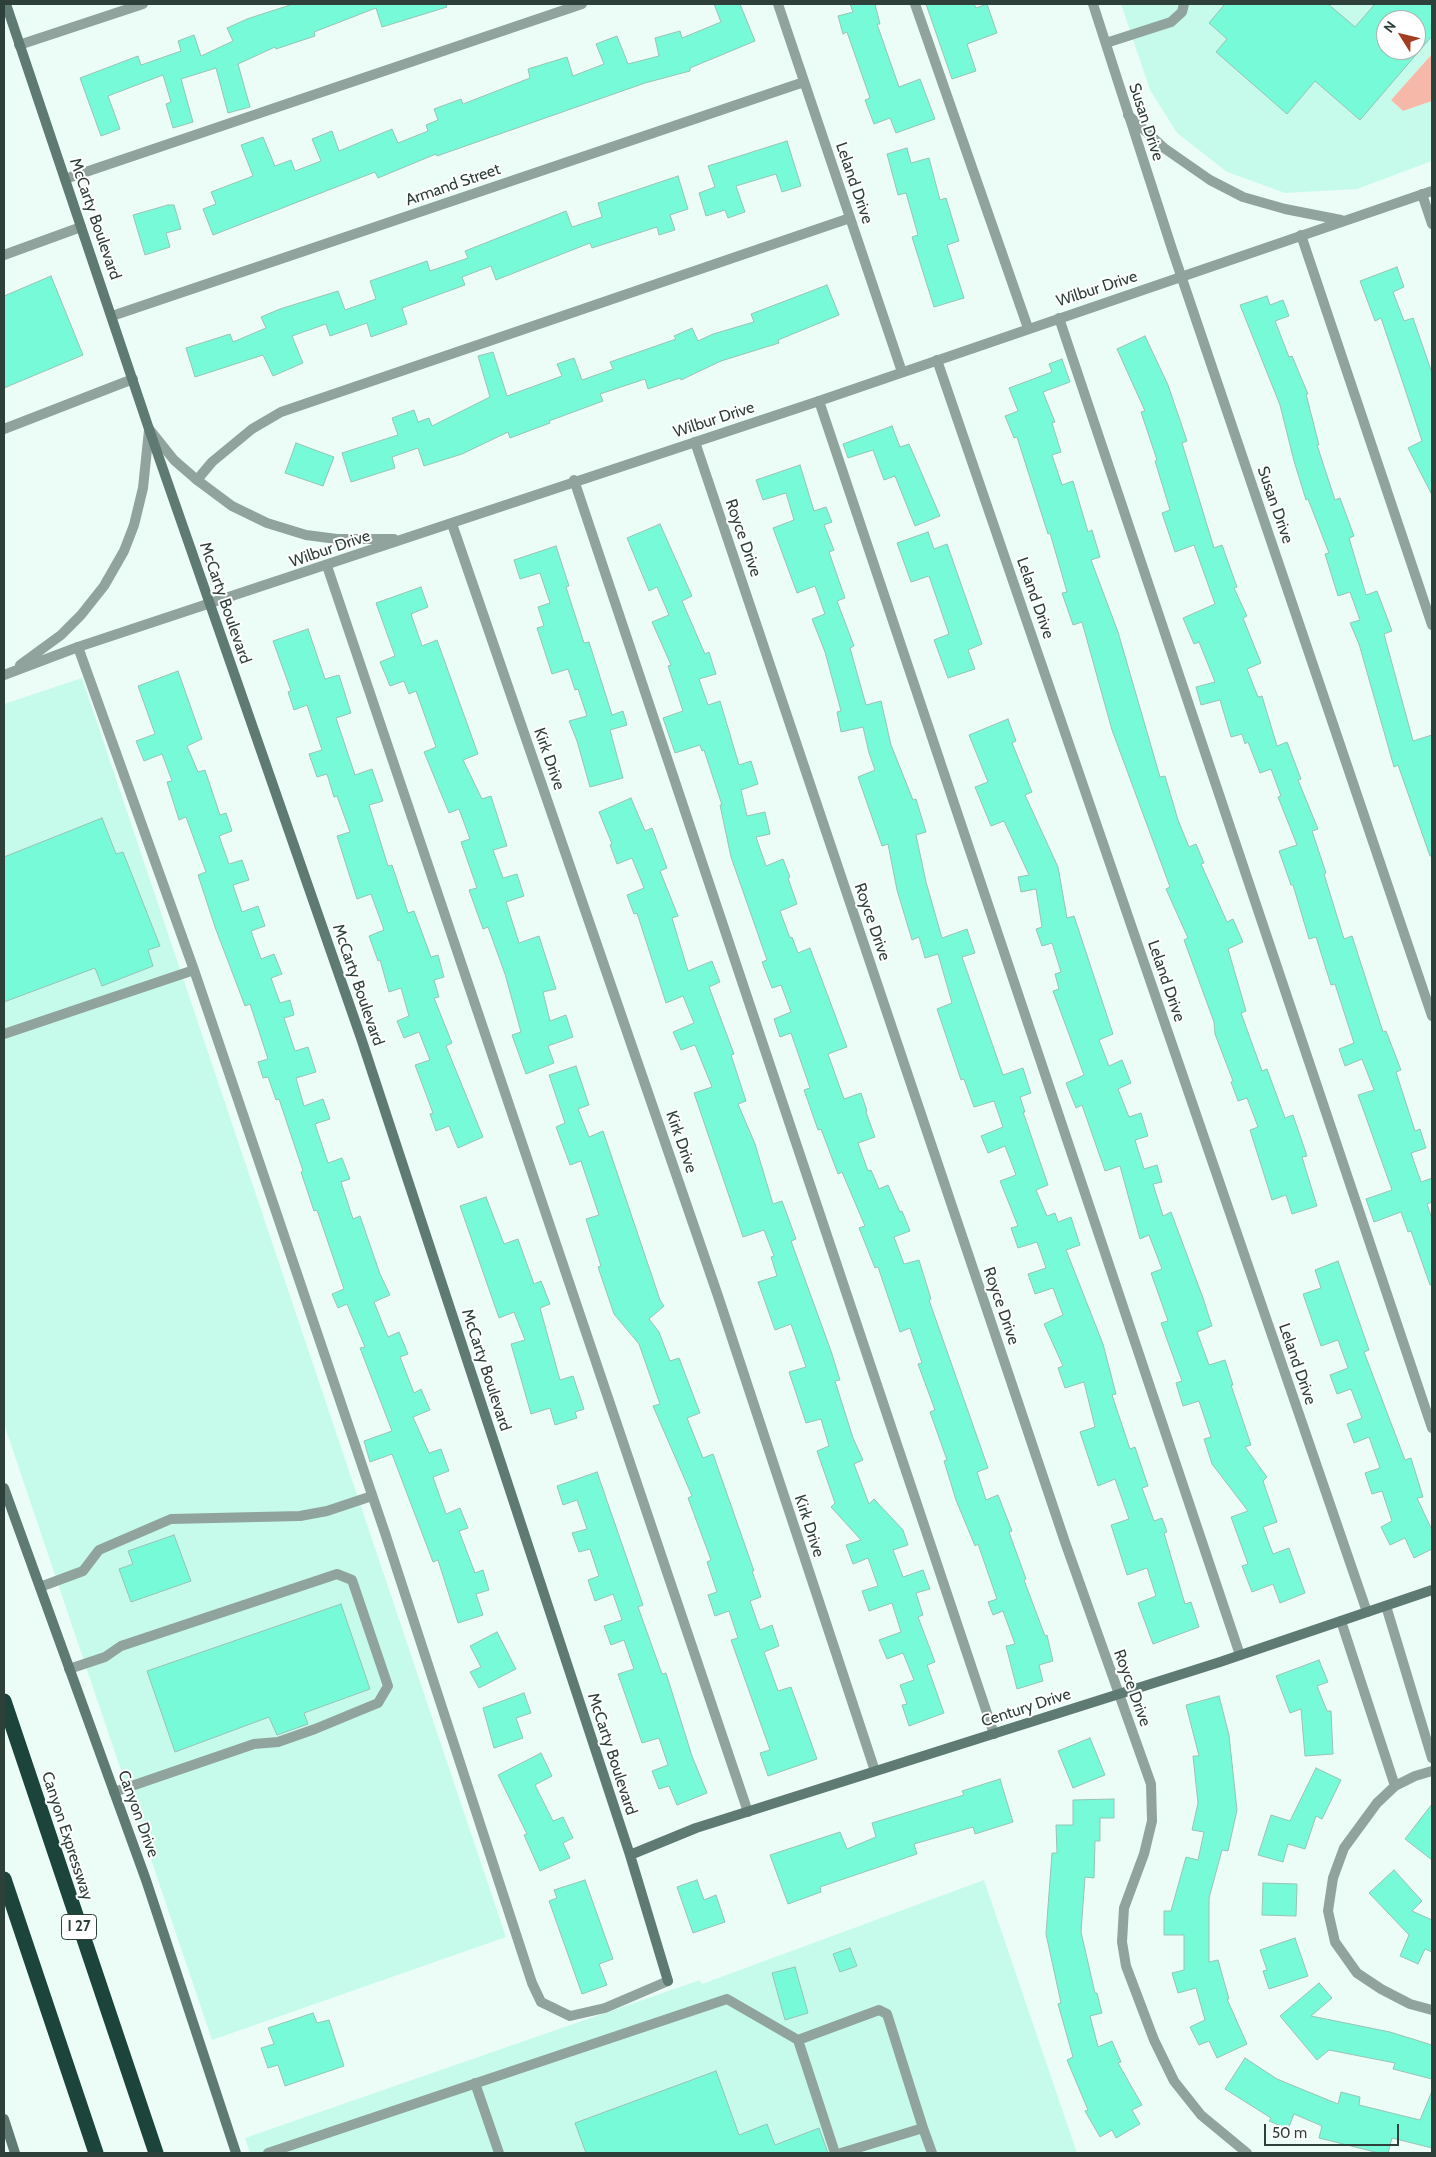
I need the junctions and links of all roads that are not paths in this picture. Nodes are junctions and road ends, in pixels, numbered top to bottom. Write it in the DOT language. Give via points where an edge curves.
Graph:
graph roads {
  1 [pos="6,4"];
  2 [pos="143,4"];
  3 [pos="582,4"];
  4 [pos="778,4"];
  5 [pos="915,4"];
  6 [pos="1093,4"];
  7 [pos="1184,4"];
  8 [pos="1106,43"];
  9 [pos="19,45"];
  10 [pos="804,82"];
  11 [pos="1127,114"];
  12 [pos="65,179"];
  13 [pos="1427,193"];
  14 [pos="850,218"];
  15 [pos="1342,220"];
  16 [pos="1432,224"];
  17 [pos="81,227"];
  18 [pos="1301,235"];
  19 [pos="4,255"];
  20 [pos="1183,278"];
  21 [pos="112,316"];
  22 [pos="1058,318"];
  23 [pos="1028,328"];
  24 [pos="937,360"];
  25 [pos="902,372"];
  26 [pos="133,379"];
  27 [pos="819,401"];
  28 [pos="4,429"];
  29 [pos="149,429"];
  30 [pos="695,442"];
  31 [pos="198,480"];
  32 [pos="574,480"];
  33 [pos="452,524"];
  34 [pos="404,539"];
  35 [pos="326,566"];
  36 [pos="210,604"];
  37 [pos="1432,625"];
  38 [pos="78,647"];
  39 [pos="7,674"];
  40 [pos="194,970"];
  41 [pos="1432,1016"];
  42 [pos="4,1034"];
  43 [pos="1432,1428"];
  44 [pos="4,1488"];
  45 [pos="372,1496"];
  46 [pos="40,1587"];
  47 [pos="1432,1590"];
  48 [pos="1386,1606"];
  49 [pos="1367,1612"];
  50 [pos="1341,1621"];
  51 [pos="1240,1655"];
  52 [pos="69,1669"];
  53 [pos="1118,1695"];
  54 [pos="4,1701"];
  55 [pos="994,1734"];
  56 [pos="1432,1758"];
  57 [pos="875,1771"];
  58 [pos="1432,1771"];
  59 [pos="1395,1786"];
  60 [pos="114,1792"];
  61 [pos="748,1812"];
  62 [pos="630,1855"];
  63 [pos="4,1879"];
  64 [pos="668,1981"];
  65 [pos="1432,2010"];
  66 [pos="798,2040"];
  67 [pos="475,2083"];
  68 [pos="4,2119"];
  69 [pos="923,2128"];
  70 [pos="273,2152"];
  71 [pos="15,2153"];
  72 [pos="96,2153"];
  73 [pos="156,2153"];
  74 [pos="236,2153"];
  75 [pos="499,2153"];
  76 [pos="835,2153"];
  77 [pos="841,2153"];
  78 [pos="932,2153"];
  79 [pos="1247,2153"];
  1 -- 9 [label="main road, McCarty Boulevard"];
  2 -- 9 [label="street"];
  3 -- 12 [label="street"];
  4 -- 10 [label="street, Leland Drive"];
  5 -- 23 [label="street"];
  6 -- 8 [label="street, Susan Drive"];
  7 -- 8 [label="street" via="1182,12 1172,22"];
  8 -- 11 [label="street, Susan Drive"];
  9 -- 12 [label="main road, McCarty Boulevard"];
  10 -- 14 [label="street, Leland Drive"];
  10 -- 21 [label="street, Armand Street"];
  11 -- 15 [label="street" via="1164,148 1210,180 1243,197"];
  11 -- 20 [label="street, Susan Drive"];
  12 -- 17 [label="main road, McCarty Boulevard"];
  13 -- 15 [label="street, Wilbur Drive"];
  13 -- 16 [label="street"];
  14 -- 25 [label="street, Leland Drive"];
  14 -- 31 [label="street" via="281,412 252,429 212,462"];
  15 -- 18 [label="street, Wilbur Drive"];
  17 -- 19 [label="street"];
  17 -- 21 [label="main road, McCarty Boulevard"];
  18 -- 20 [label="street, Wilbur Drive"];
  18 -- 37 [label="street"];
  20 -- 22 [label="street, Wilbur Drive"];
  20 -- 41 [label="street, Susan Drive"];
  21 -- 26 [label="main road, McCarty Boulevard"];
  22 -- 23 [label="street, Wilbur Drive"];
  22 -- 43 [label="street"];
  23 -- 24 [label="street, Wilbur Drive"];
  24 -- 25 [label="street, Wilbur Drive"];
  24 -- 49 [label="street, Leland Drive"];
  25 -- 27 [label="street, Wilbur Drive"];
  26 -- 28 [label="street"];
  26 -- 29 [label="main road, McCarty Boulevard"];
  27 -- 30 [label="street, Wilbur Drive"];
  27 -- 51 [label="street"];
  29 -- 31 [label="street" via="174,460"];
  29 -- 36 [label="main road, McCarty Boulevard"];
  29 -- 39 [label="street" via="143,488 134,525 104,586 61,635"];
  30 -- 32 [label="street, Wilbur Drive"];
  30 -- 53 [label="street, Royce Drive"];
  31 -- 34 [label="street" via="232,506 267,523 306,535 337,539"];
  32 -- 33 [label="street, Wilbur Drive"];
  32 -- 55 [label="street"];
  33 -- 34 [label="street, Wilbur Drive"];
  33 -- 57 [label="street, Kirk Drive" via="718,1296"];
  34 -- 35 [label="street, Wilbur Drive"];
  35 -- 36 [label="street, Wilbur Drive"];
  35 -- 61 [label="street"];
  36 -- 38 [label="street, Wilbur Drive"];
  36 -- 62 [label="main road, McCarty Boulevard" via="361,1038"];
  38 -- 39 [label="street, Wilbur Drive"];
  38 -- 40 [label="street"];
  40 -- 42 [label="street"];
  40 -- 45 [label="street"];
  44 -- 46 [label="main road, Canyon Drive"];
  45 -- 46 [label="street" via="300,1516 171,1519 99,1550 83,1570"];
  45 -- 64 [label="street" via="532,1983 541,2002 570,2016 605,2008"];
  46 -- 52 [label="main road, Canyon Drive"];
  47 -- 48 [label="main road, Century Drive"];
  48 -- 49 [label="main road, Century Drive"];
  48 -- 56 [label="street"];
  49 -- 50 [label="main road, Century Drive"];
  50 -- 51 [label="main road, Century Drive"];
  50 -- 59 [label="street"];
  51 -- 53 [label="main road, Century Drive"];
  52 -- 60 [label="main road, Canyon Drive"];
  52 -- 60 [label="street" via="104,1657 121,1646 337,1574 352,1580 388,1686 378,1703 306,1733 278,1742 254,1744"];
  53 -- 55 [label="main road, Century Drive"];
  53 -- 79 [label="street, Royce Drive" via="1151,1784 1152,1821 1124,1908 1122,1942 1126,1966 1154,2040 1174,2081 1201,2115"];
  54 -- 73 [label="highway, Canyon Expressway / I 27"];
  55 -- 57 [label="main road, Century Drive"];
  57 -- 61 [label="main road, Century Drive"];
  58 -- 59 [label="street"];
  59 -- 65 [label="street" via="1377,1802 1344,1848 1332,1878 1328,1911 1335,1942 1358,1973 1410,2004"];
  60 -- 74 [label="main road, Canyon Drive"];
  61 -- 62 [label="main road, Century Drive" via="696,1828"];
  62 -- 64 [label="main road, McCarty Boulevard"];
  63 -- 72 [label="highway"];
  66 -- 67 [label="street" via="727,1999"];
  66 -- 69 [label="street" via="879,2010 887,2014"];
  66 -- 76 [label="street"];
  67 -- 70 [label="street"];
  67 -- 75 [label="street"];
  68 -- 71 [label="main road"];
  69 -- 77 [label="street"];
  69 -- 78 [label="street"];
}
